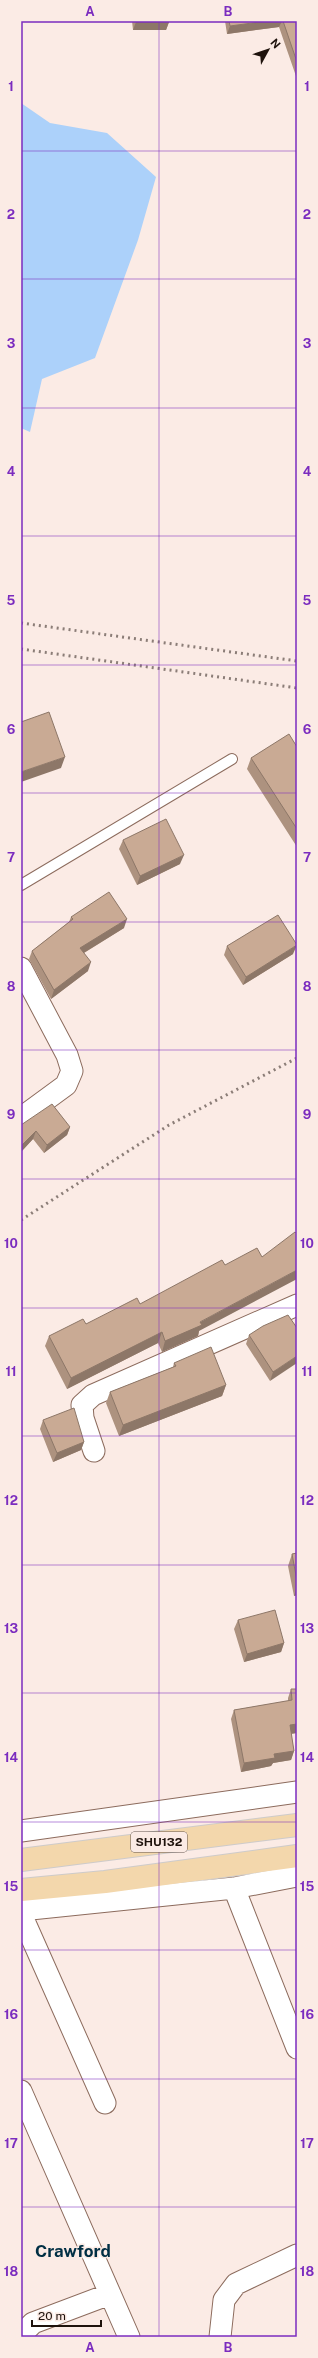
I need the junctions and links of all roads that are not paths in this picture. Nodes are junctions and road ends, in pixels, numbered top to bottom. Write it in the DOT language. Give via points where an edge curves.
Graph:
graph roads {
  1 [pos="232,759"];
  2 [pos="21,885"];
  3 [pos="21,968"];
  4 [pos="21,1118"];
  5 [pos="297,1305"];
  6 [pos="94,1451"];
  7 [pos="297,1792"];
  8 [pos="297,1825"];
  9 [pos="21,1831"];
  10 [pos="297,1856"];
  11 [pos="21,1860"];
  12 [pos="297,1876"];
  13 [pos="234,1888"];
  14 [pos="21,1890"];
  15 [pos="21,1910"];
  16 [pos="21,1914"];
  17 [pos="297,2048"];
  18 [pos="21,2091"];
  19 [pos="105,2102"];
  20 [pos="297,2255"];
  21 [pos="110,2294"];
  22 [pos="23,2332"];
  23 [pos="130,2337"];
  24 [pos="220,2337"];
  1 -- 2 [label="lane"];
  3 -- 4 [label="street" via="67,1054 72,1071 66,1085"];
  5 -- 6 [label="street" via="93,1395 82,1405 83,1418"];
  7 -- 9 [label="street"];
  8 -- 11 [label="main road, SHU132"];
  10 -- 14 [label="main road, SHU132" via="105,1882"];
  12 -- 13 [label="street"];
  13 -- 15 [label="street"];
  13 -- 17 [label="street"];
  16 -- 19 [label="street"];
  18 -- 21 [label="street"];
  20 -- 24 [label="street" via="236,2284 224,2300"];
  21 -- 22 [label="street" via="33,2323"];
  21 -- 23 [label="street"];
}
